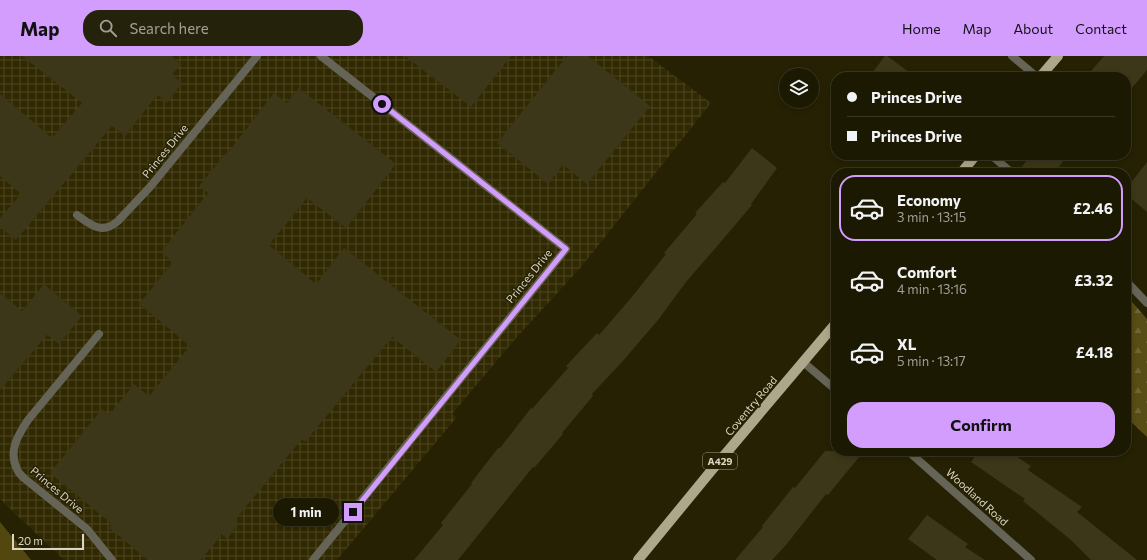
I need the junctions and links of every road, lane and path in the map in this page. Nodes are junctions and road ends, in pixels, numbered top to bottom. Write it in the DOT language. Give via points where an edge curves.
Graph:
graph roads {
  1 [pos="257,56"];
  2 [pos="321,56"];
  3 [pos="1012,56"];
  4 [pos="1058,56"];
  5 [pos="1031,72"];
  6 [pos="1044,72"];
  7 [pos="972,160"];
  8 [pos="997,160"];
  9 [pos="965,168"];
  10 [pos="1006,168"];
  11 [pos="77,215"];
  12 [pos="1131,286"];
  13 [pos="1147,303"];
  14 [pos="831,329"];
  15 [pos="99,334"];
  16 [pos="803,362"];
  17 [pos="831,386"];
  18 [pos="914,456"];
  19 [pos="112,560"];
  20 [pos="313,560"];
  21 [pos="638,560"];
  22 [pos="1031,560"];
  1 -- 11 [label="street, Princes Drive" via="150,187 112,225 105,228 95,227"];
  2 -- 20 [label="street, Princes Drive" via="566,249"];
  3 -- 5 [label="street"];
  4 -- 6 [label="main road"];
  7 -- 9 [label="main road"];
  8 -- 10 [label="street"];
  12 -- 13 [label="street"];
  14 -- 16 [label="main road, Coventry Road / A429"];
  15 -- 19 [label="street, Princes Drive" via="28,420 14,444 14,456 17,469 25,479 87,529"];
  16 -- 17 [label="street"];
  16 -- 21 [label="main road, Coventry Road / A429"];
  18 -- 22 [label="street, Woodland Road"];
}
